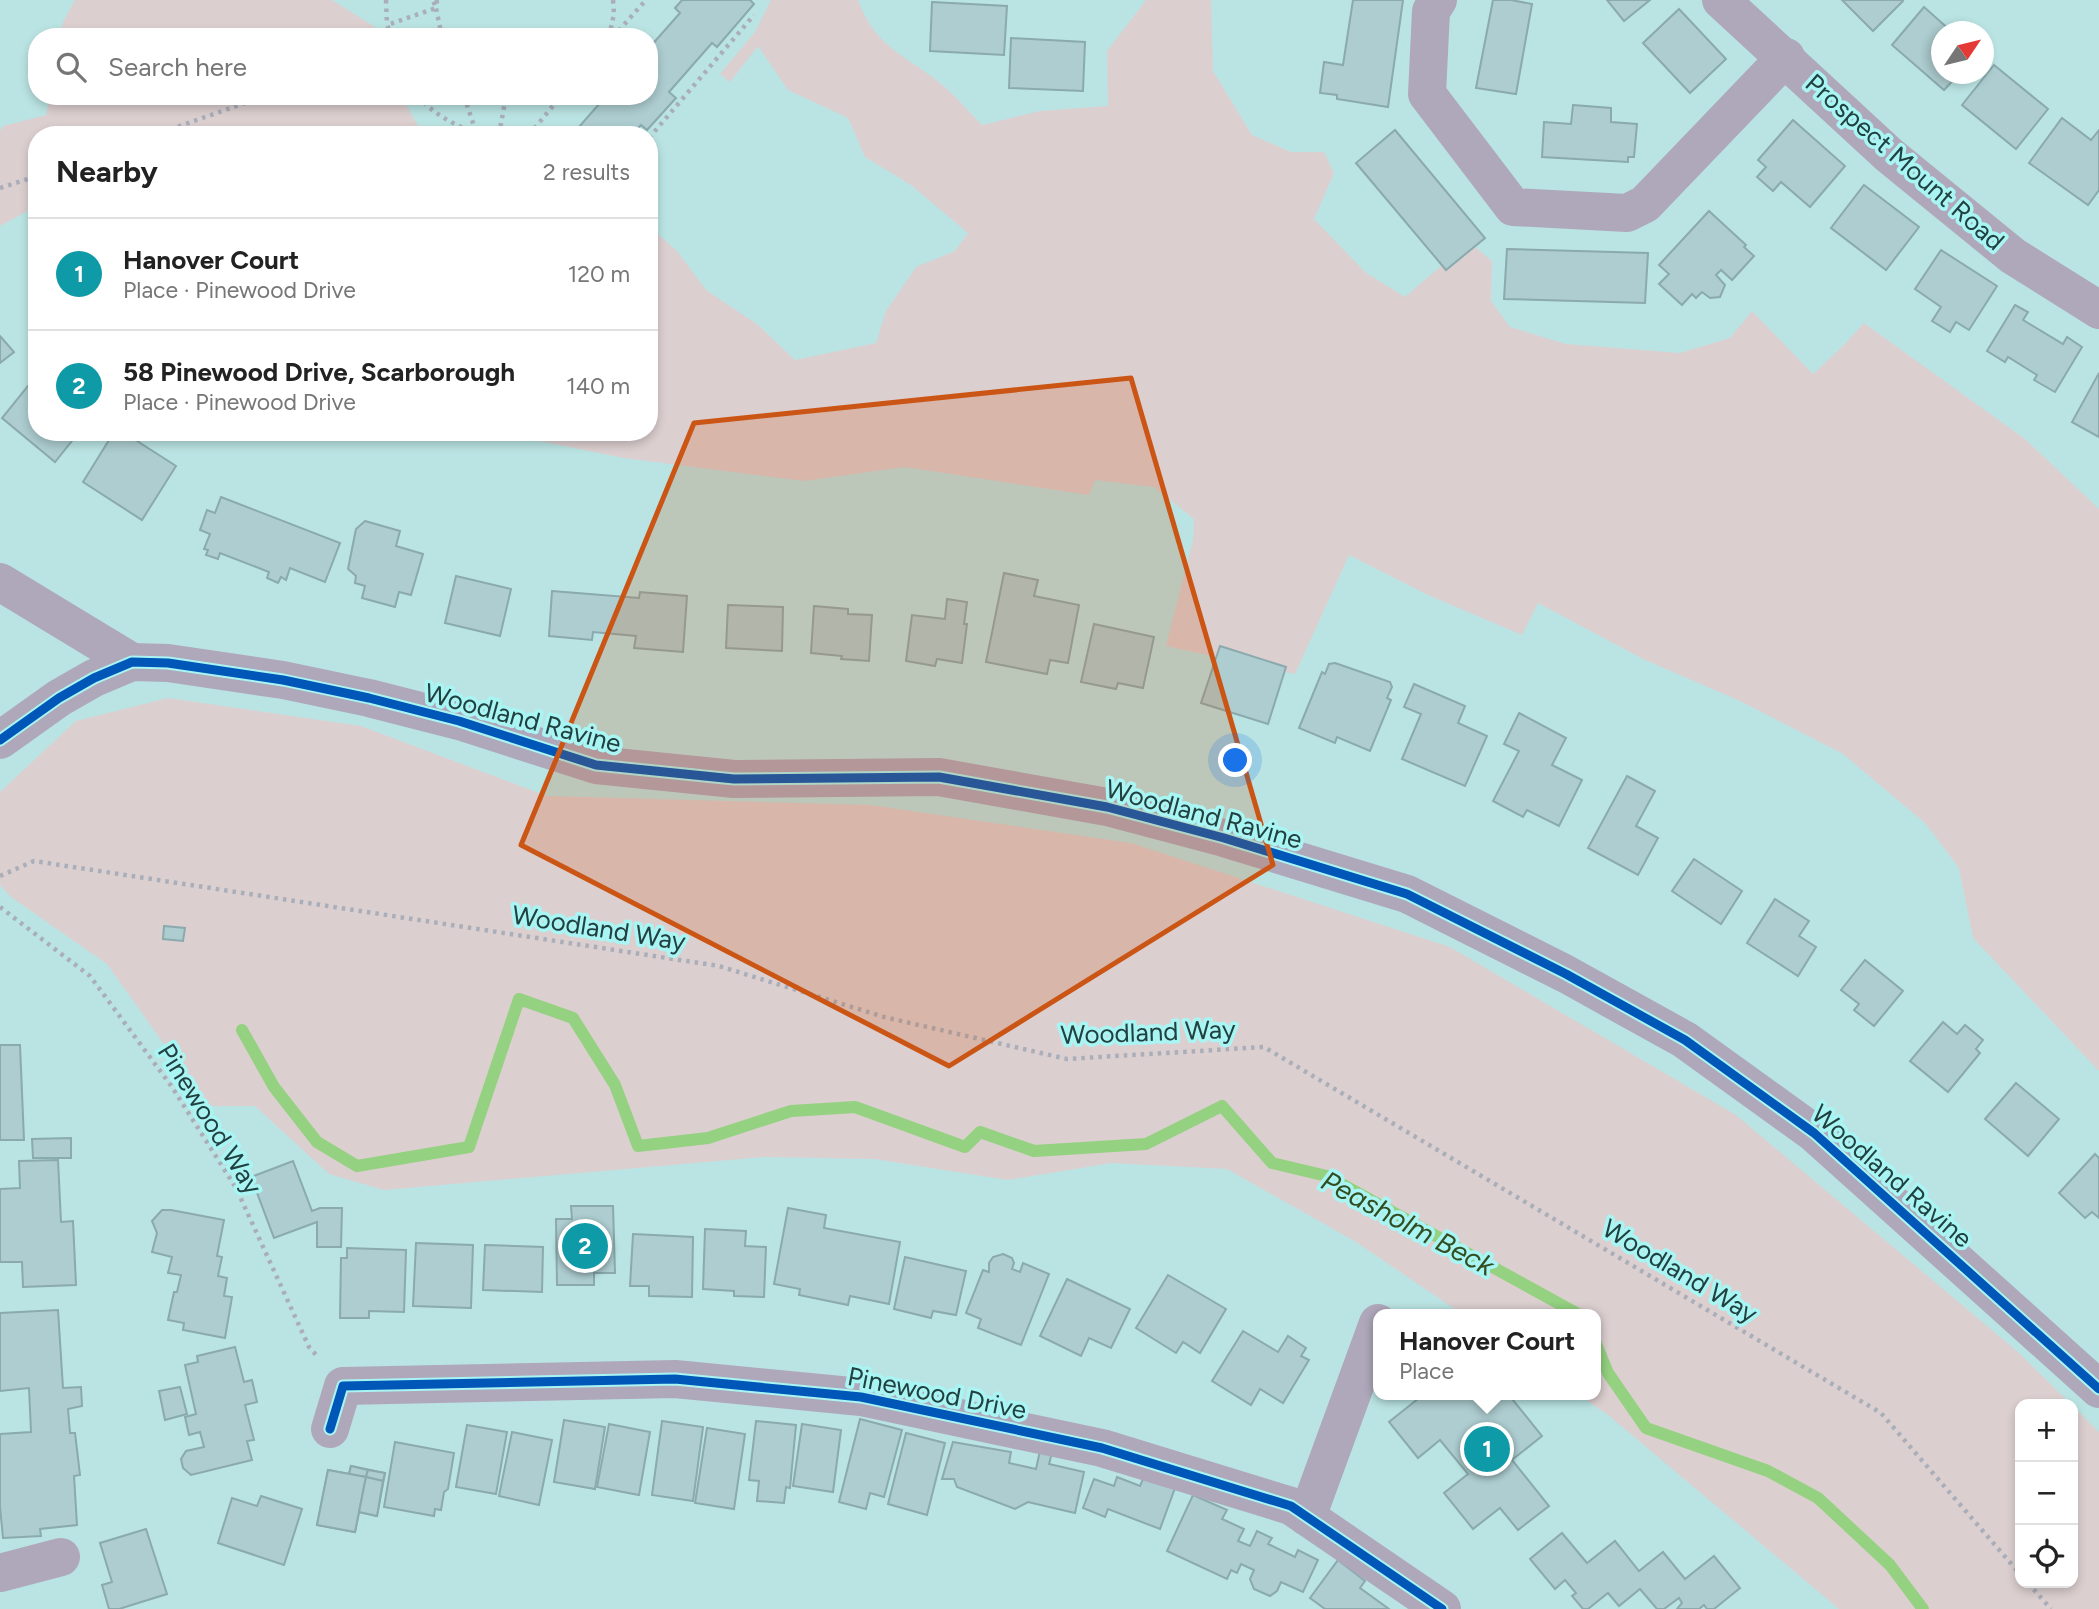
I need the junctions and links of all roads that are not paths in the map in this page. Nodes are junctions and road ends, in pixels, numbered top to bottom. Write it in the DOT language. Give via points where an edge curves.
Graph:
graph roads {
  1 [pos="1438,0"];
  2 [pos="1721,0"];
  3 [pos="1786,57"];
  4 [pos="2099,310"];
  5 [pos="0,582"];
  6 [pos="132,662"];
  7 [pos="0,740"];
  8 [pos="1373,1338"];
  9 [pos="2099,1389"];
  10 [pos="330,1429"];
  11 [pos="1307,1517"];
  12 [pos="61,1557"];
  13 [pos="0,1573"];
  14 [pos="1442,1609"];
  1 -- 3 [label="street" via="1431,10 1427,94 1513,207 1627,213 1645,204"];
  2 -- 3 [label="street, Prospect Mount Road"];
  3 -- 4 [label="street, Prospect Mount Road" via="1889,155 2003,248"];
  5 -- 6 [label="street, Woodland Ravine"];
  6 -- 7 [label="street, Woodland Ravine" via="59,698"];
  6 -- 9 [label="street, Woodland Ravine" via="283,680 369,698 596,765 734,779 939,777 1107,807 1407,894 1566,974 1696,1047 1814,1133"];
  8 -- 11 [label="street"];
  10 -- 11 [label="street, Pinewood Drive" via="343,1386 675,1379 861,1397 1102,1448 1290,1506"];
  11 -- 14 [label="street, Pinewood Drive"];
  12 -- 13 [label="street"];
}
